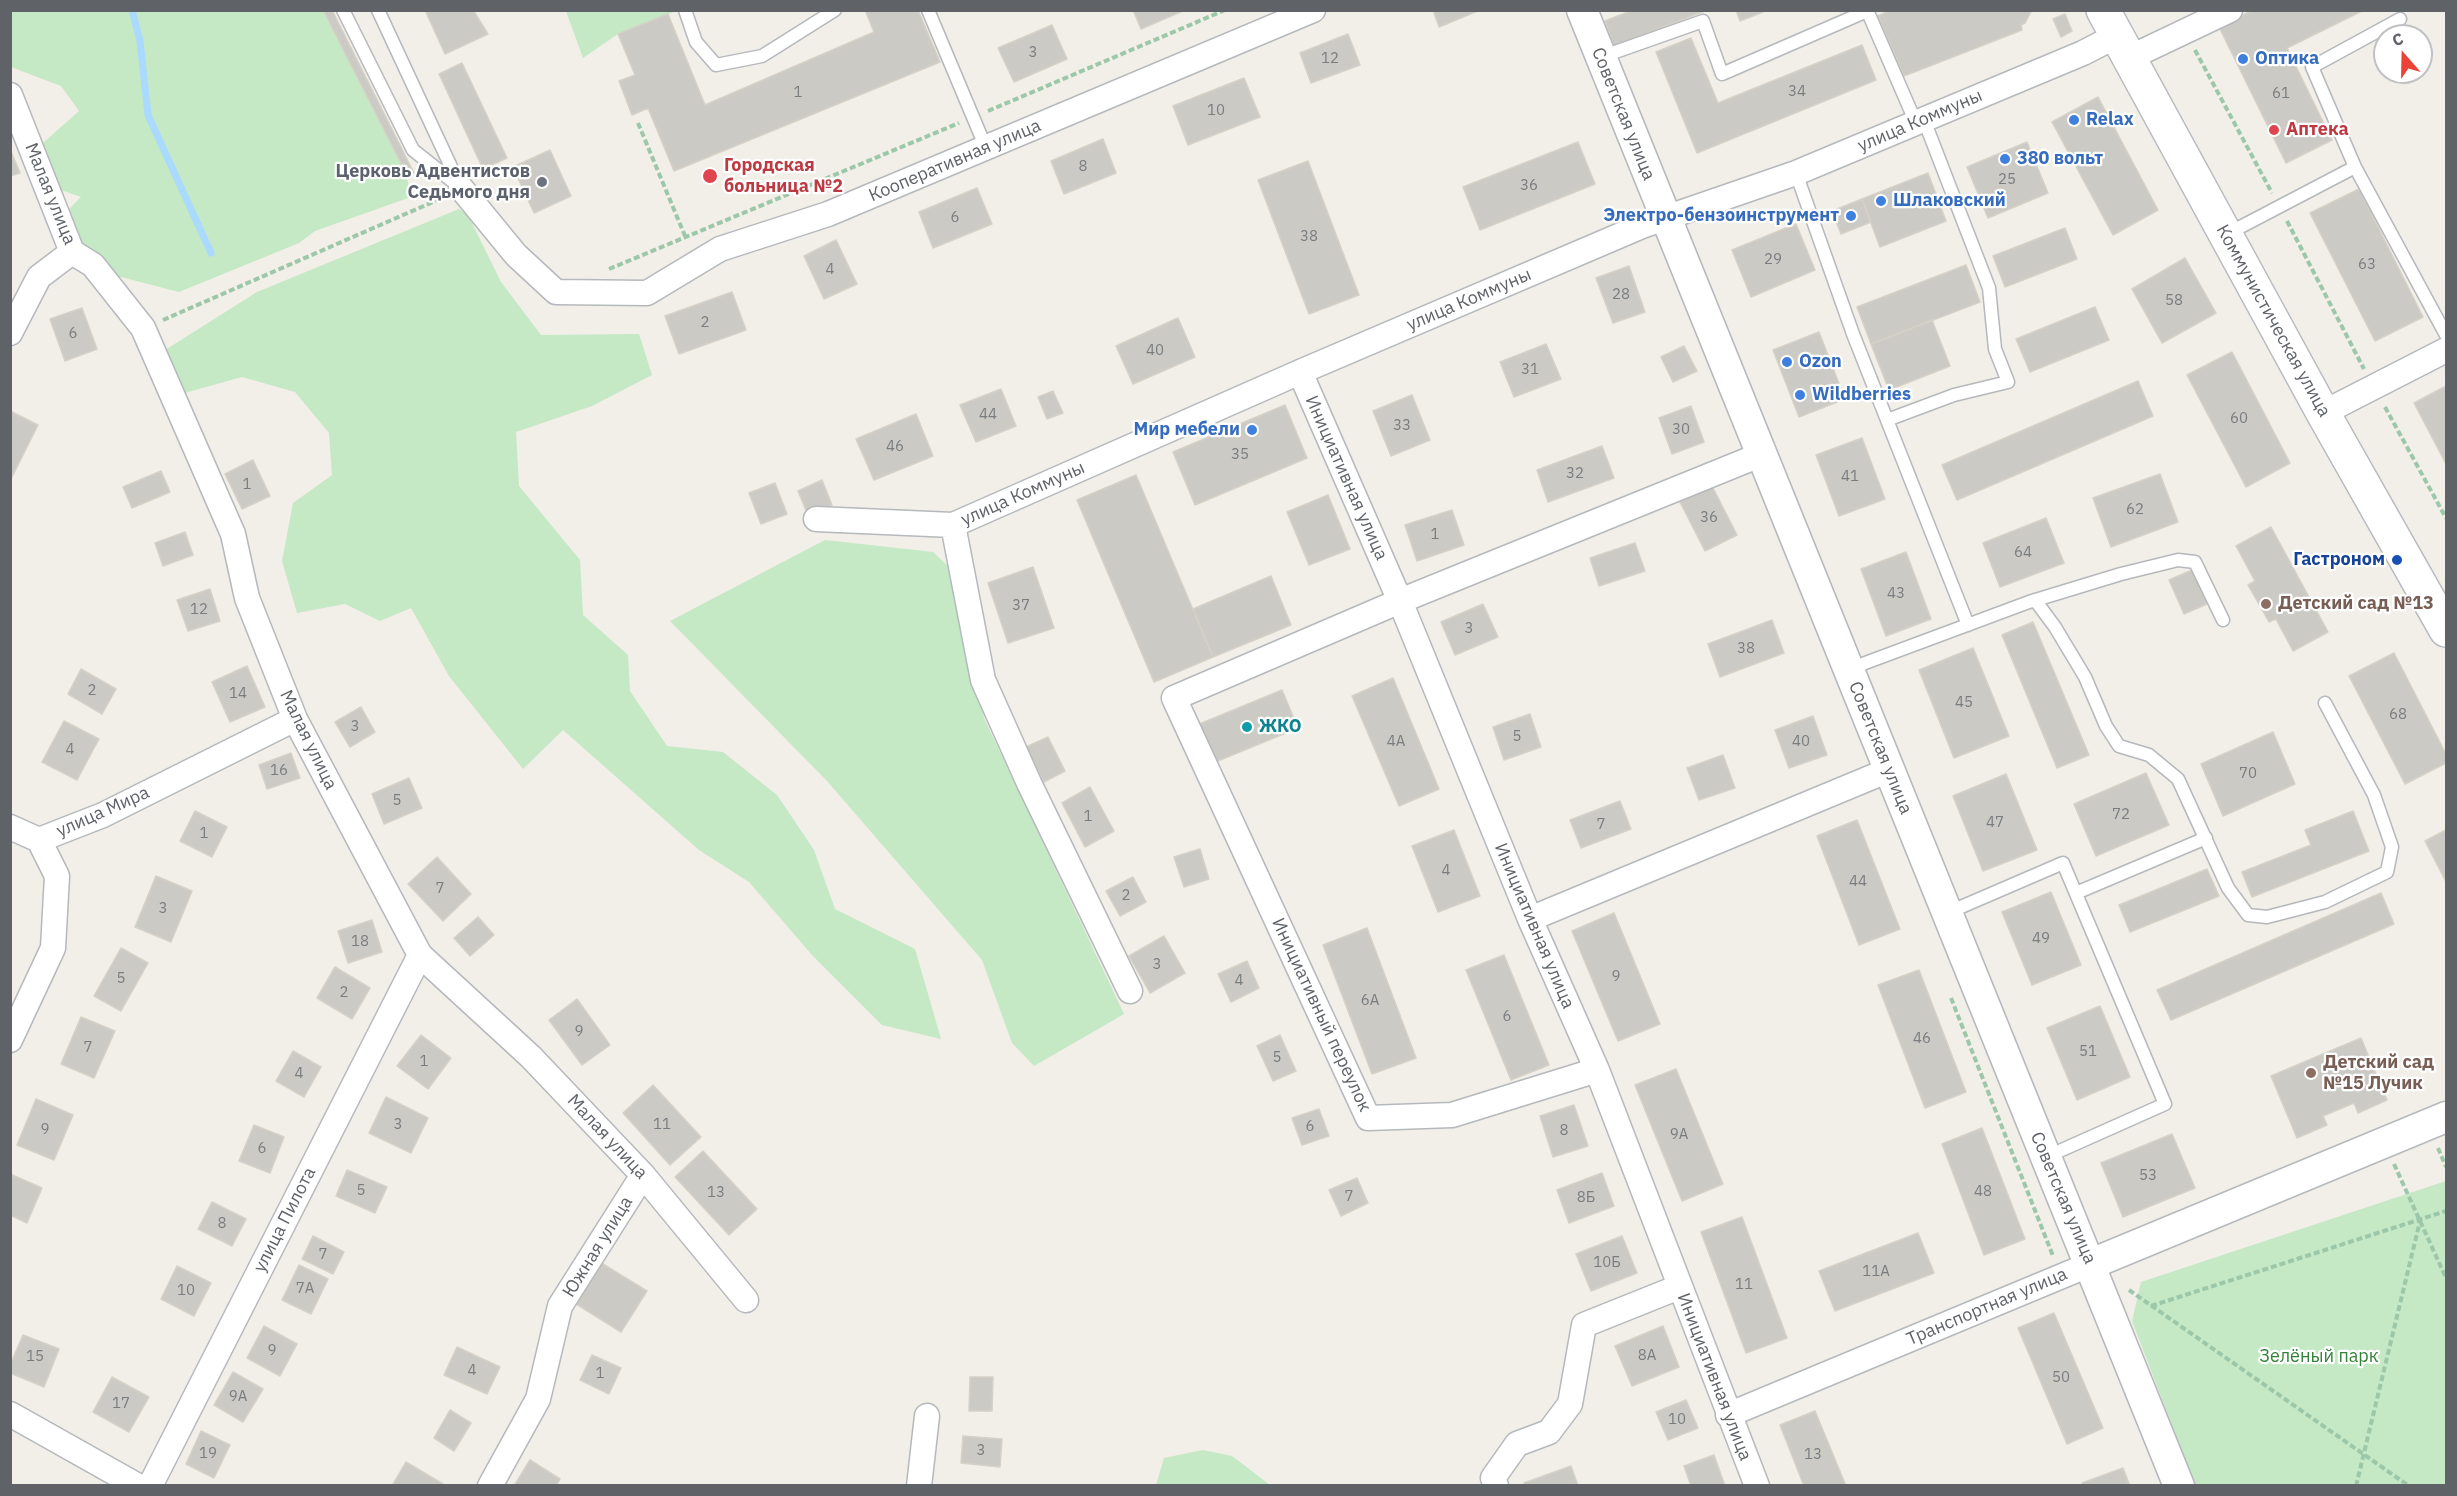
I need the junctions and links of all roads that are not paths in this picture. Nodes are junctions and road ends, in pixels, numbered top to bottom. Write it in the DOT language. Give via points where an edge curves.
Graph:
graph roads {
  1 [pos="343,10"];
  2 [pos="378,10"];
  3 [pos="685,10"];
  4 [pos="835,10"];
  5 [pos="928,10"];
  6 [pos="1313,10"];
  7 [pos="1581,10"];
  8 [pos="2230,10"];
  9 [pos="1867,11"];
  10 [pos="2400,20"];
  11 [pos="2116,35"];
  12 [pos="1600,57"];
  13 [pos="10,95"];
  14 [pos="1920,122"];
  15 [pos="986,148"];
  16 [pos="2355,166"];
  17 [pos="1796,173"];
  18 [pos="453,193"];
  19 [pos="1666,217"];
  20 [pos="2226,234"];
  21 [pos="72,252"];
  22 [pos="10,333"];
  23 [pos="2446,335"];
  24 [pos="2446,350"];
  25 [pos="1300,372"];
  26 [pos="2323,413"];
  27 [pos="1887,420"];
  28 [pos="1760,455"];
  29 [pos="816,519"];
  30 [pos="953,525"];
  31 [pos="2035,600"];
  32 [pos="1400,601"];
  33 [pos="2223,620"];
  34 [pos="1968,625"];
  35 [pos="2446,630"];
  36 [pos="1848,669"];
  37 [pos="2325,703"];
  38 [pos="295,719"];
  39 [pos="1889,770"];
  40 [pos="10,826"];
  41 [pos="2206,838"];
  42 [pos="39,840"];
  43 [pos="2076,894"];
  44 [pos="1947,913"];
  45 [pos="1530,919"];
  46 [pos="420,955"];
  47 [pos="1130,991"];
  48 [pos="10,1040"];
  49 [pos="1597,1070"];
  50 [pos="2446,1117"];
  51 [pos="2045,1158"];
  52 [pos="643,1175"];
  53 [pos="2091,1264"];
  54 [pos="1679,1287"];
  55 [pos="746,1300"];
  56 [pos="10,1414"];
  57 [pos="1728,1415"];
  58 [pos="927,1416"];
  59 [pos="138,1485"];
  60 [pos="150,1485"];
  61 [pos="490,1485"];
  62 [pos="919,1485"];
  63 [pos="1496,1485"];
  64 [pos="1757,1485"];
  65 [pos="2179,1485"];
  1 -- 18 [label="lane" via="413,150"];
  2 -- 18 [label="lane"];
  3 -- 4 [label="lane" via="696,42 716,65 762,56"];
  5 -- 15 [label="lane"];
  6 -- 15 [label="street, Кооперативная улица"];
  7 -- 12 [label="street, Советская улица"];
  8 -- 11 [label="street, улица Коммуны" via="2185,33"];
  9 -- 12 [label="lane" via="1722,74 1703,21"];
  9 -- 14 [label="lane"];
  10 -- 16 [label="lane" via="2312,67"];
  11 -- 14 [label="street, улица Коммуны" via="2083,53"];
  11 -- 20 [label="main road, Коммунистическая улица"];
  12 -- 19 [label="street, Советская улица"];
  13 -- 21 [label="street, Малая улица"];
  14 -- 17 [label="street, улица Коммуны"];
  14 -- 27 [label="lane" via="1989,288 1995,350 2008,382 1954,395"];
  15 -- 18 [label="street, Кооперативная улица" via="828,214 720,249 647,293 556,292"];
  16 -- 20 [label="lane"];
  16 -- 23 [label="lane"];
  17 -- 19 [label="street, улица Коммуны"];
  17 -- 27 [label="lane"];
  19 -- 25 [label="street, улица Коммуны"];
  19 -- 28 [label="street, Советская улица"];
  20 -- 26 [label="main road, Коммунистическая улица"];
  21 -- 22 [label="street" via="39,278"];
  21 -- 38 [label="street, Малая улица" via="93,265 143,328 233,534 248,598"];
  24 -- 26 [label="street"];
  25 -- 30 [label="street, улица Коммуны"];
  25 -- 32 [label="street, Инициативная улица"];
  26 -- 35 [label="main road, Коммунистическая улица"];
  27 -- 34 [label="lane"];
  28 -- 32 [label="street"];
  28 -- 36 [label="street, Советская улица"];
  29 -- 30 [label="street, улица Коммуны"];
  30 -- 47 [label="street" via="983,680"];
  31 -- 33 [label="lane" via="2178,560 2196,562"];
  31 -- 34 [label="lane"];
  31 -- 41 [label="lane" via="2085,677 2119,746 2149,755 2178,779"];
  32 -- 45 [label="street, Инициативная улица"];
  32 -- 49 [label="street, Инициативный переулок" via="1174,698 1368,1119 1452,1115"];
  34 -- 36 [label="lane"];
  36 -- 39 [label="street, Советская улица"];
  37 -- 41 [label="lane" via="2374,795 2392,847 2388,872 2325,902 2267,917 2248,915 2228,888"];
  38 -- 42 [label="street, улица Мира" via="103,815"];
  38 -- 46 [label="street, Малая улица"];
  39 -- 44 [label="street, Советская улица"];
  39 -- 45 [label="street"];
  40 -- 42 [label="street"];
  41 -- 43 [label="lane"];
  42 -- 48 [label="street, улица Мира" via="57,876 53,948"];
  43 -- 44 [label="lane" via="2063,864"];
  43 -- 51 [label="lane" via="2165,1104"];
  44 -- 51 [label="street, Советская улица"];
  45 -- 49 [label="street, Инициативная улица"];
  46 -- 52 [label="street, Малая улица" via="531,1057"];
  46 -- 60 [label="street, улица Пилота"];
  49 -- 54 [label="street, Инициативная улица"];
  50 -- 53 [label="street, Транспортная улица"];
  51 -- 53 [label="street, Советская улица"];
  52 -- 55 [label="street, Малая улица"];
  52 -- 61 [label="street, Южная улица" via="560,1306 538,1399"];
  53 -- 57 [label="street, Транспортная улица"];
  53 -- 65 [label="street, Советская улица"];
  54 -- 57 [label="street, Инициативная улица"];
  54 -- 63 [label="street" via="1584,1325 1570,1404 1548,1432 1517,1444 1493,1478"];
  56 -- 59 [label="street"];
  57 -- 64 [label="street, Инициативная улица"];
  58 -- 62 [label="street"];
}
